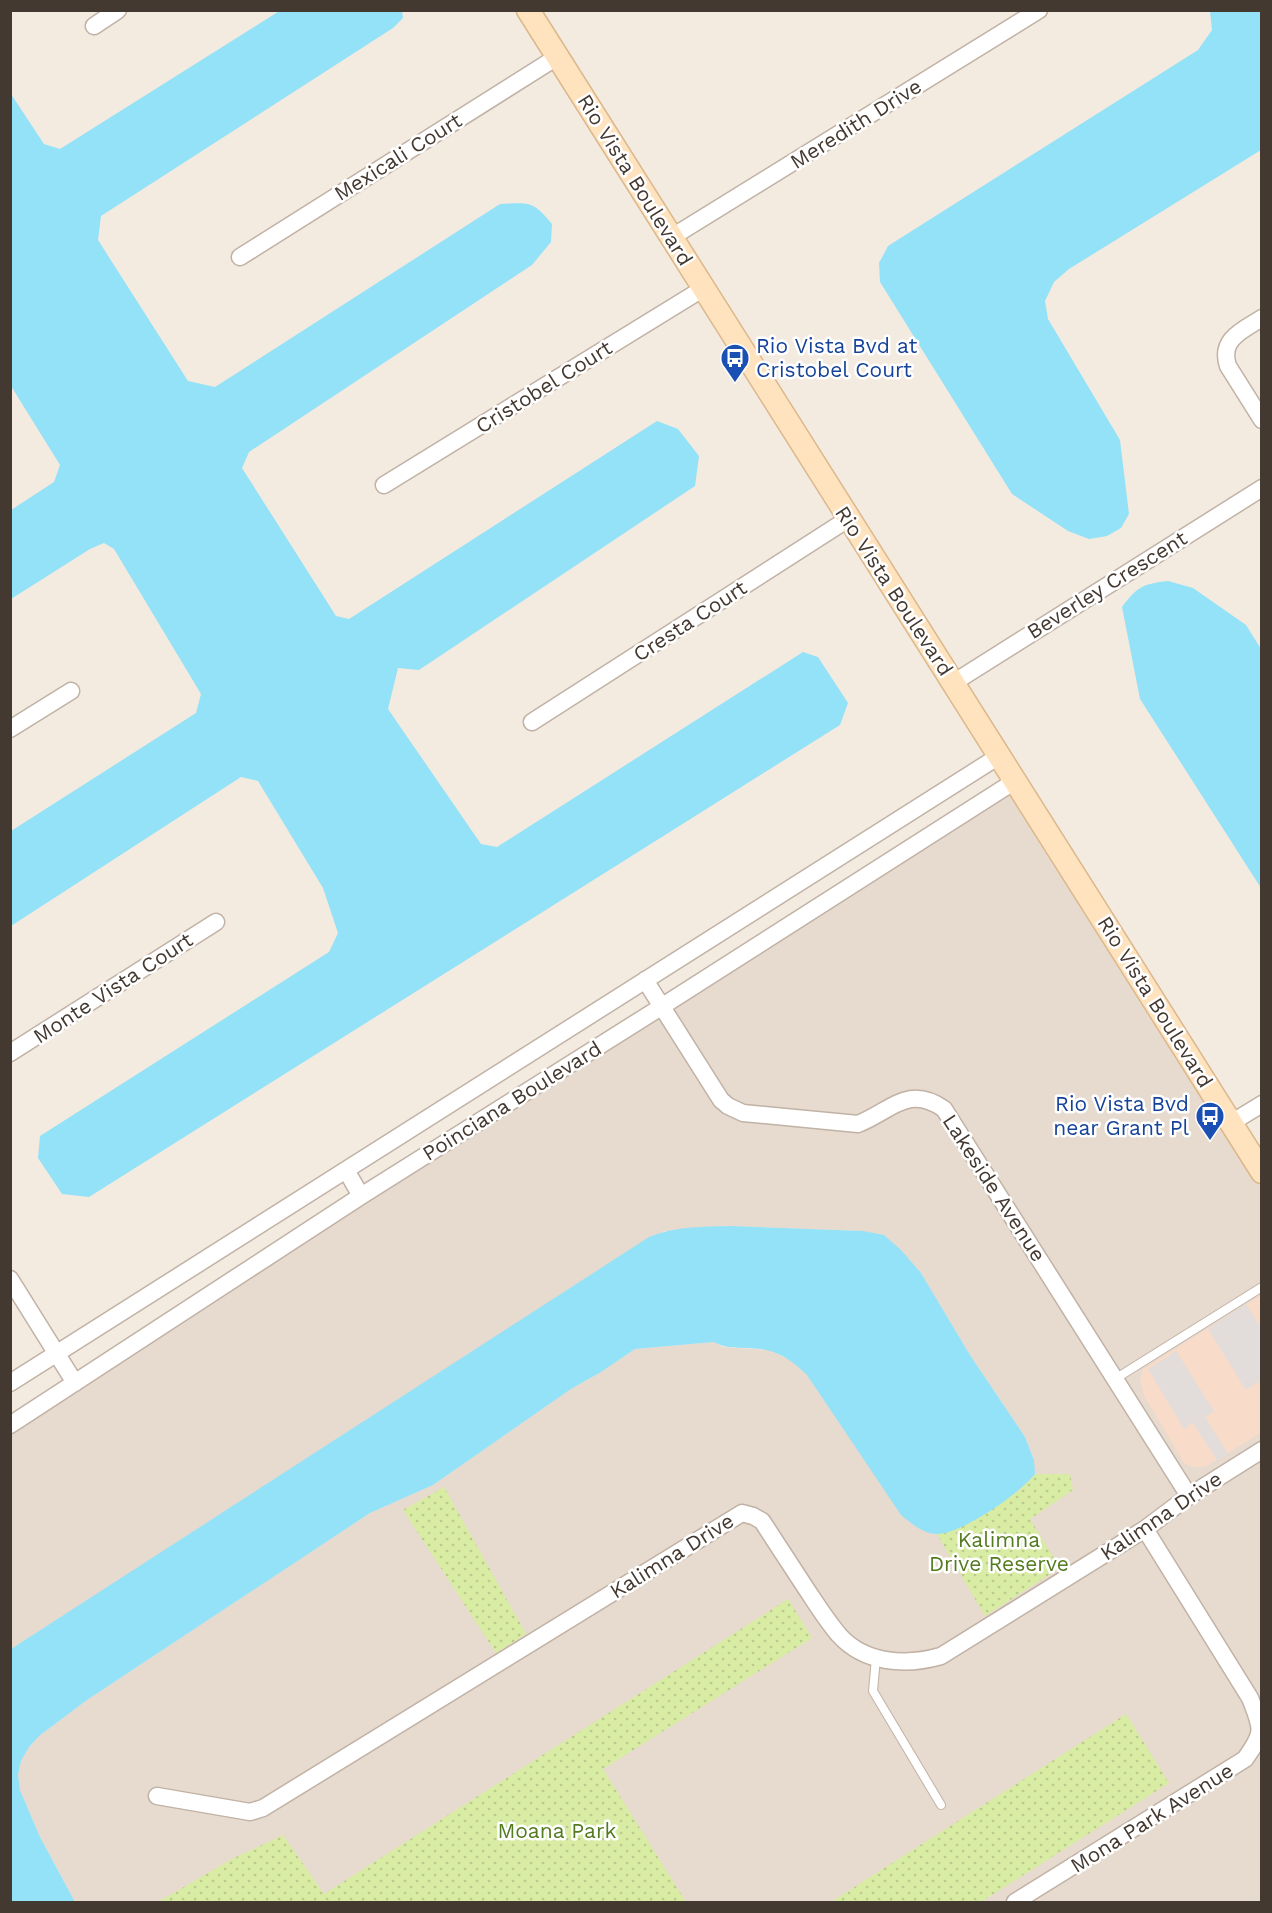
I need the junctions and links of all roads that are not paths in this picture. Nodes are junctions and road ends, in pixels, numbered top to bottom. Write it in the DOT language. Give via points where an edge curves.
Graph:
graph roads {
  1 [pos="118,10"];
  2 [pos="528,10"];
  3 [pos="1039,10"];
  4 [pos="94,26"];
  5 [pos="557,57"];
  6 [pos="672,237"];
  7 [pos="240,257"];
  8 [pos="704,288"];
  9 [pos="1262,318"];
  10 [pos="1262,420"];
  11 [pos="384,485"];
  12 [pos="1262,488"];
  13 [pos="848,519"];
  14 [pos="953,683"];
  15 [pos="71,691"];
  16 [pos="532,722"];
  17 [pos="10,729"];
  18 [pos="999,756"];
  19 [pos="1015,780"];
  20 [pos="216,922"];
  21 [pos="645,980"];
  22 [pos="662,1007"];
  23 [pos="10,1053"];
  24 [pos="1262,1104"];
  25 [pos="1231,1123"];
  26 [pos="346,1170"];
  27 [pos="1262,1172"];
  28 [pos="362,1196"];
  29 [pos="10,1279"];
  30 [pos="1262,1287"];
  31 [pos="57,1354"];
  32 [pos="1115,1379"];
  33 [pos="10,1383"];
  34 [pos="75,1383"];
  35 [pos="10,1425"];
  36 [pos="1262,1450"];
  37 [pos="1189,1496"];
  38 [pos="1145,1529"];
  39 [pos="876,1658"];
  40 [pos="157,1796"];
  41 [pos="941,1805"];
  42 [pos="1015,1902"];
  1 -- 4 [label="street"];
  2 -- 5 [label="street, Rio Vista Boulevard"];
  3 -- 6 [label="street, Meredith Drive"];
  5 -- 6 [label="street, Rio Vista Boulevard"];
  5 -- 7 [label="street, Mexicali Court"];
  6 -- 8 [label="street, Rio Vista Boulevard"];
  8 -- 11 [label="street, Cristobel Court"];
  8 -- 13 [label="street, Rio Vista Boulevard"];
  9 -- 10 [label="street" via="1230,341 1225,357"];
  12 -- 14 [label="street, Beverley Crescent"];
  13 -- 14 [label="street, Rio Vista Boulevard"];
  13 -- 16 [label="street, Cresta Court"];
  14 -- 18 [label="street, Rio Vista Boulevard"];
  15 -- 17 [label="street"];
  18 -- 19 [label="street, Rio Vista Boulevard"];
  18 -- 21 [label="street, Poinciana Boulevard"];
  19 -- 22 [label="street, Poinciana Boulevard"];
  19 -- 25 [label="street, Rio Vista Boulevard"];
  20 -- 23 [label="street, Monte Vista Court"];
  21 -- 22 [label="street, Lakeside Avenue"];
  21 -- 26 [label="street, Poinciana Boulevard"];
  22 -- 28 [label="street, Poinciana Boulevard"];
  22 -- 32 [label="street, Lakeside Avenue" via="721,1100 743,1113 858,1124 914,1098 934,1102 944,1109"];
  24 -- 25 [label="street"];
  25 -- 27 [label="street, Rio Vista Boulevard"];
  26 -- 28 [label="street"];
  26 -- 31 [label="street, Poinciana Boulevard"];
  28 -- 34 [label="street, Poinciana Boulevard"];
  29 -- 31 [label="street"];
  30 -- 32 [label="lane"];
  31 -- 33 [label="street, Poinciana Boulevard"];
  31 -- 34 [label="street"];
  32 -- 37 [label="street, Lakeside Avenue"];
  34 -- 35 [label="street, Poinciana Boulevard"];
  36 -- 37 [label="street, Kalimna Drive"];
  37 -- 38 [label="street, Kalimna Drive"];
  38 -- 39 [label="street, Kalimna Drive" via="941,1656 909,1662"];
  38 -- 42 [label="street, Mona Park Avenue" via="1250,1698 1261,1725 1260,1736 1245,1759"];
  39 -- 40 [label="street, Kalimna Drive" via="841,1637 762,1521 742,1513 263,1808 250,1812"];
  39 -- 41 [label="lane" via="873,1691"];
}
